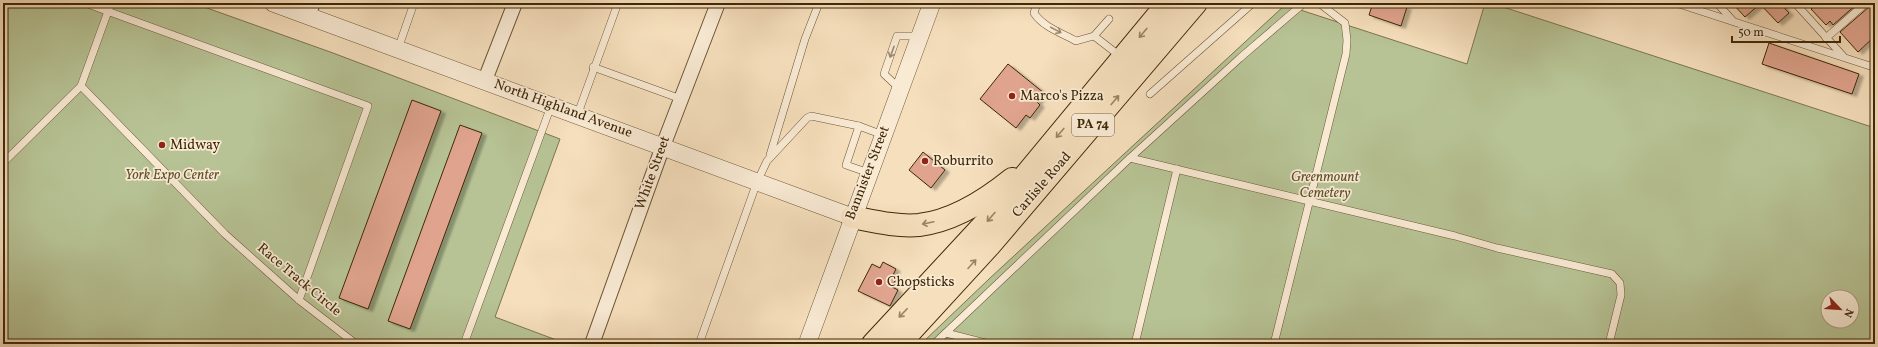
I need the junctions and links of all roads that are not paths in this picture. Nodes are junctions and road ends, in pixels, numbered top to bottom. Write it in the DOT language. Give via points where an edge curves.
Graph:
graph roads {
  1 [pos="85,3"];
  2 [pos="111,3"];
  3 [pos="273,3"];
  4 [pos="414,3"];
  5 [pos="515,3"];
  6 [pos="618,3"];
  7 [pos="718,3"];
  8 [pos="819,3"];
  9 [pos="932,3"];
  10 [pos="1037,3"];
  11 [pos="1168,3"];
  12 [pos="1196,3"];
  13 [pos="1253,3"];
  14 [pos="1304,3"];
  15 [pos="1319,3"];
  16 [pos="1676,3"];
  17 [pos="1717,3"];
  18 [pos="1795,3"];
  19 [pos="1806,3"];
  20 [pos="1866,3"];
  21 [pos="310,9"];
  22 [pos="1800,9"];
  23 [pos="108,12"];
  24 [pos="1109,19"];
  25 [pos="1734,22"];
  26 [pos="1094,36"];
  27 [pos="1826,38"];
  28 [pos="398,48"];
  29 [pos="1843,57"];
  30 [pos="1122,58"];
  31 [pos="1875,61"];
  32 [pos="593,67"];
  33 [pos="485,80"];
  34 [pos="81,86"];
  35 [pos="1150,94"];
  36 [pos="681,99"];
  37 [pos="551,106"];
  38 [pos="577,116"];
  39 [pos="859,126"];
  40 [pos="883,135"];
  41 [pos="663,146"];
  42 [pos="1042,155"];
  43 [pos="769,158"];
  44 [pos="1130,158"];
  45 [pos="3,163"];
  46 [pos="1176,169"];
  47 [pos="869,173"];
  48 [pos="758,182"];
  49 [pos="1308,201"];
  50 [pos="852,217"];
  51 [pos="299,300"];
  52 [pos="946,333"];
  53 [pos="356,344"];
  54 [pos="464,344"];
  55 [pos="592,344"];
  56 [pos="699,344"];
  57 [pos="806,344"];
  58 [pos="873,344"];
  59 [pos="899,344"];
  60 [pos="934,344"];
  61 [pos="989,344"];
  62 [pos="1135,344"];
  63 [pos="1274,344"];
  64 [pos="1609,344"];
  1 -- 23 [label="lane"];
  2 -- 23 [label="lane"];
  3 -- 21 [label="street, North Highland Avenue"];
  4 -- 28 [label="lane"];
  5 -- 33 [label="street"];
  6 -- 32 [label="lane"];
  7 -- 36 [label="street, White Street"];
  8 -- 43 [label="lane" via="805,39"];
  9 -- 40 [label="street, Bannister Street"];
  10 -- 26 [label="lane, one-way" via="1034,13 1046,25 1076,41"];
  11 -- 30 [label="main road, Carlisle Road / PA 74, one-way"];
  59 -- 12 [label="main road, Carlisle Road / PA 74, one-way" via="994,240"];
  13 -- 35 [label="lane"];
  14 -- 44 [label="lane"];
  15 -- 49 [label="lane" via="1345,23 1347,40 1346,54"];
  16 -- 25 [label="lane"];
  17 -- 25 [label="lane"];
  18 -- 22 [label="lane"];
  19 -- 22 [label="lane"];
  20 -- 27 [label="lane"];
  21 -- 28 [label="street, North Highland Avenue"];
  22 -- 27 [label="lane"];
  23 -- 34 [label="lane"];
  23 -- 51 [label="lane" via="368,106"];
  24 -- 26 [label="lane"];
  25 -- 29 [label="lane"];
  26 -- 30 [label="lane"];
  27 -- 29 [label="lane"];
  28 -- 33 [label="street, North Highland Avenue"];
  29 -- 31 [label="lane" via="1870,66"];
  30 -- 42 [label="main road, Carlisle Road / PA 74, one-way"];
  32 -- 36 [label="lane"];
  32 -- 38 [label="lane"];
  33 -- 37 [label="street, North Highland Avenue"];
  34 -- 45 [label="lane"];
  34 -- 51 [label="lane, Race Track Circle" via="225,234"];
  36 -- 41 [label="street, White Street"];
  37 -- 38 [label="street, North Highland Avenue"];
  37 -- 54 [label="lane"];
  38 -- 41 [label="street, North Highland Avenue"];
  39 -- 40 [label="lane"];
  39 -- 43 [label="lane" via="811,116"];
  39 -- 47 [label="lane" via="846,165"];
  40 -- 47 [label="street, Bannister Street"];
  41 -- 48 [label="street, North Highland Avenue"];
  41 -- 55 [label="street, White Street"];
  42 -- 50 [label="main road, one-way" via="994,194 937,221 918,225 891,224"];
  42 -- 58 [label="main road, Carlisle Road / PA 74, one-way" via="990,218"];
  43 -- 48 [label="lane"];
  44 -- 46 [label="lane"];
  44 -- 52 [label="lane"];
  46 -- 49 [label="lane"];
  46 -- 62 [label="lane"];
  47 -- 50 [label="street, Bannister Street"];
  48 -- 50 [label="street, North Highland Avenue"];
  48 -- 56 [label="lane"];
  49 -- 63 [label="lane"];
  49 -- 64 [label="lane" via="1612,274 1620,283 1620,295"];
  50 -- 57 [label="street, Bannister Street"];
  51 -- 53 [label="lane, Race Track Circle"];
  52 -- 60 [label="lane"];
  52 -- 61 [label="lane"];
}
